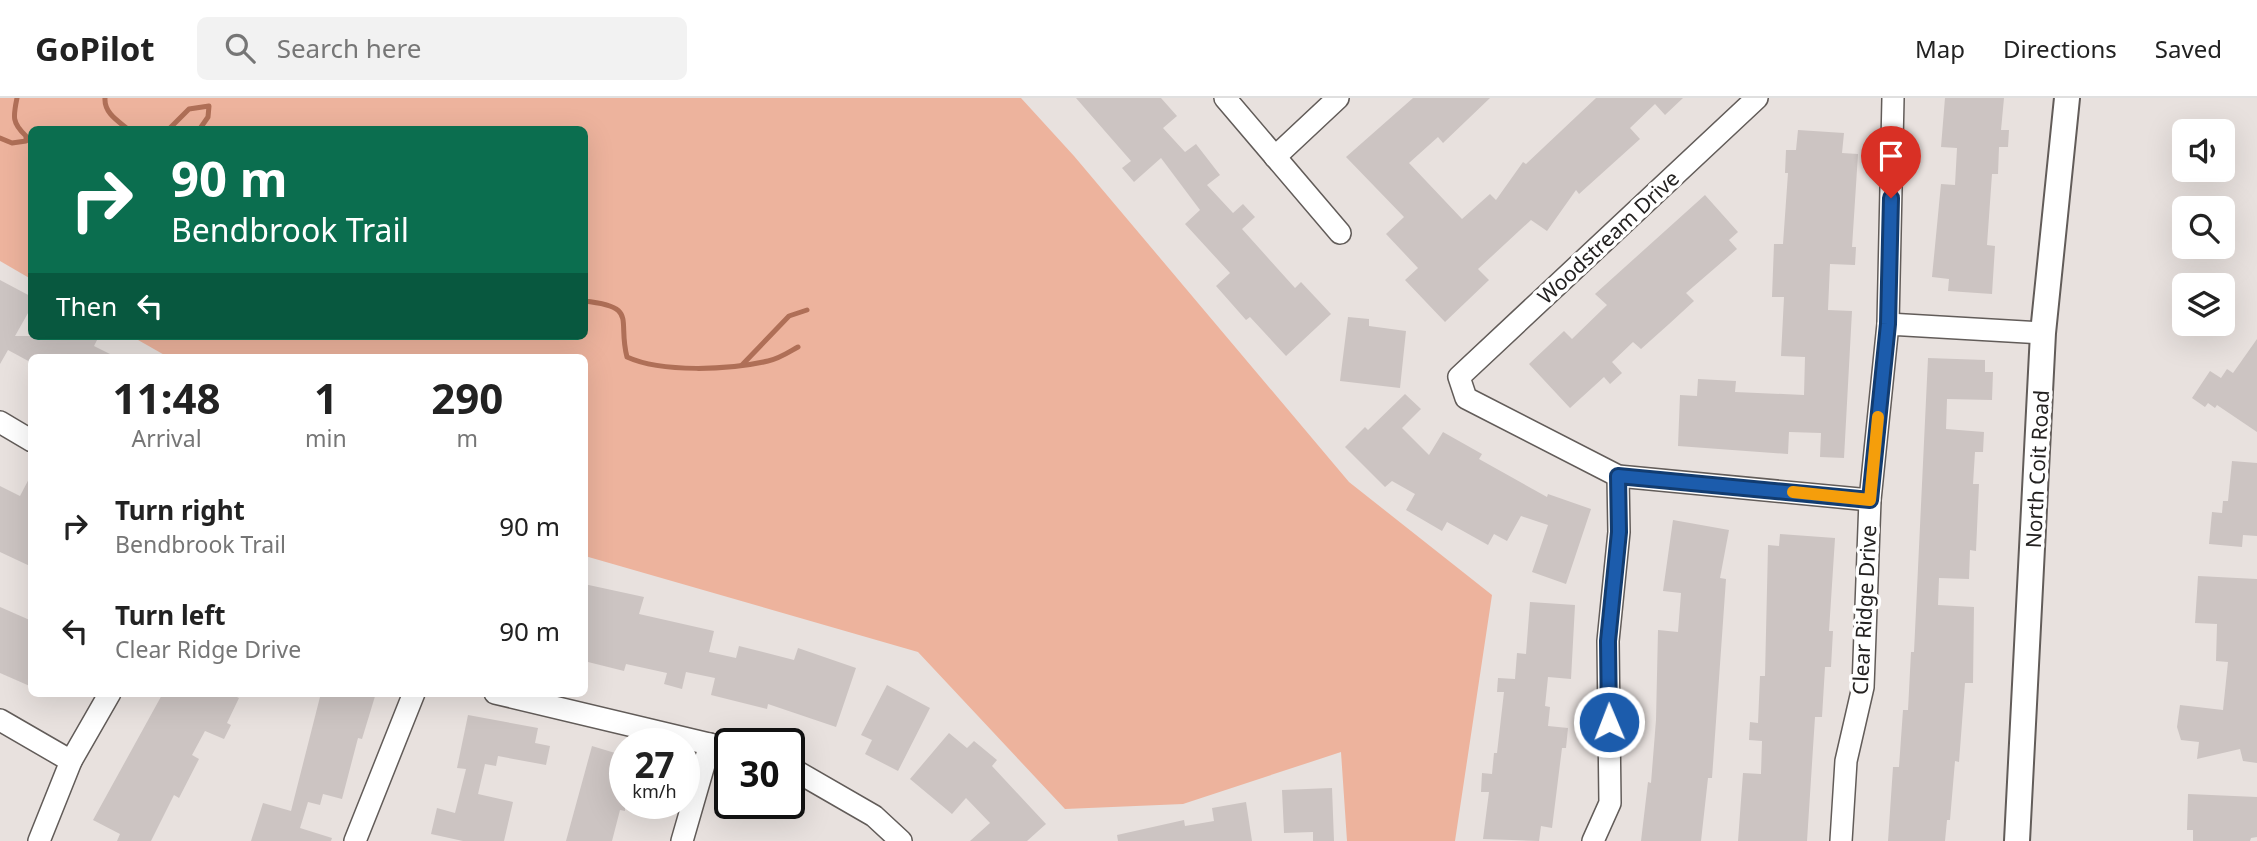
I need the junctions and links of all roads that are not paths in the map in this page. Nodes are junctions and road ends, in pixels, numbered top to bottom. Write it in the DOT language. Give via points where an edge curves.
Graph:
graph roads {
  1 [pos="1225,98"];
  2 [pos="1338,98"];
  3 [pos="1757,98"];
  4 [pos="1893,98"];
  5 [pos="2067,98"];
  6 [pos="1275,157"];
  7 [pos="1340,233"];
  8 [pos="1888,324"];
  9 [pos="2043,333"];
  10 [pos="0,422"];
  11 [pos="28,439"];
  12 [pos="1618,476"];
  13 [pos="1870,500"];
  14 [pos="108,697"];
  15 [pos="412,697"];
  16 [pos="512,697"];
  17 [pos="0,720"];
  18 [pos="714,745"];
  19 [pos="71,761"];
  20 [pos="714,761"];
  21 [pos="805,776"];
  22 [pos="39,841"];
  23 [pos="355,841"];
  24 [pos="681,841"];
  25 [pos="901,841"];
  26 [pos="1593,841"];
  27 [pos="1841,841"];
  28 [pos="2017,841"];
  1 -- 6 [label="street"];
  2 -- 6 [label="street"];
  3 -- 12 [label="street, Woodstream Drive" via="1459,377 1466,398"];
  4 -- 8 [label="street, Clear Ridge Drive"];
  5 -- 9 [label="street, North Coit Road"];
  6 -- 7 [label="street"];
  8 -- 9 [label="street"];
  8 -- 13 [label="street, Clear Ridge Drive"];
  9 -- 28 [label="street, North Coit Road"];
  10 -- 11 [label="street"];
  12 -- 13 [label="street"];
  12 -- 26 [label="street" via="1619,532 1608,641 1610,803"];
  13 -- 27 [label="street, Clear Ridge Drive" via="1863,687 1846,761"];
  14 -- 19 [label="street"];
  15 -- 23 [label="street"];
  16 -- 18 [label="street"];
  17 -- 19 [label="street"];
  19 -- 22 [label="street"];
  20 -- 24 [label="street"];
  21 -- 25 [label="street" via="874,816"];
}
